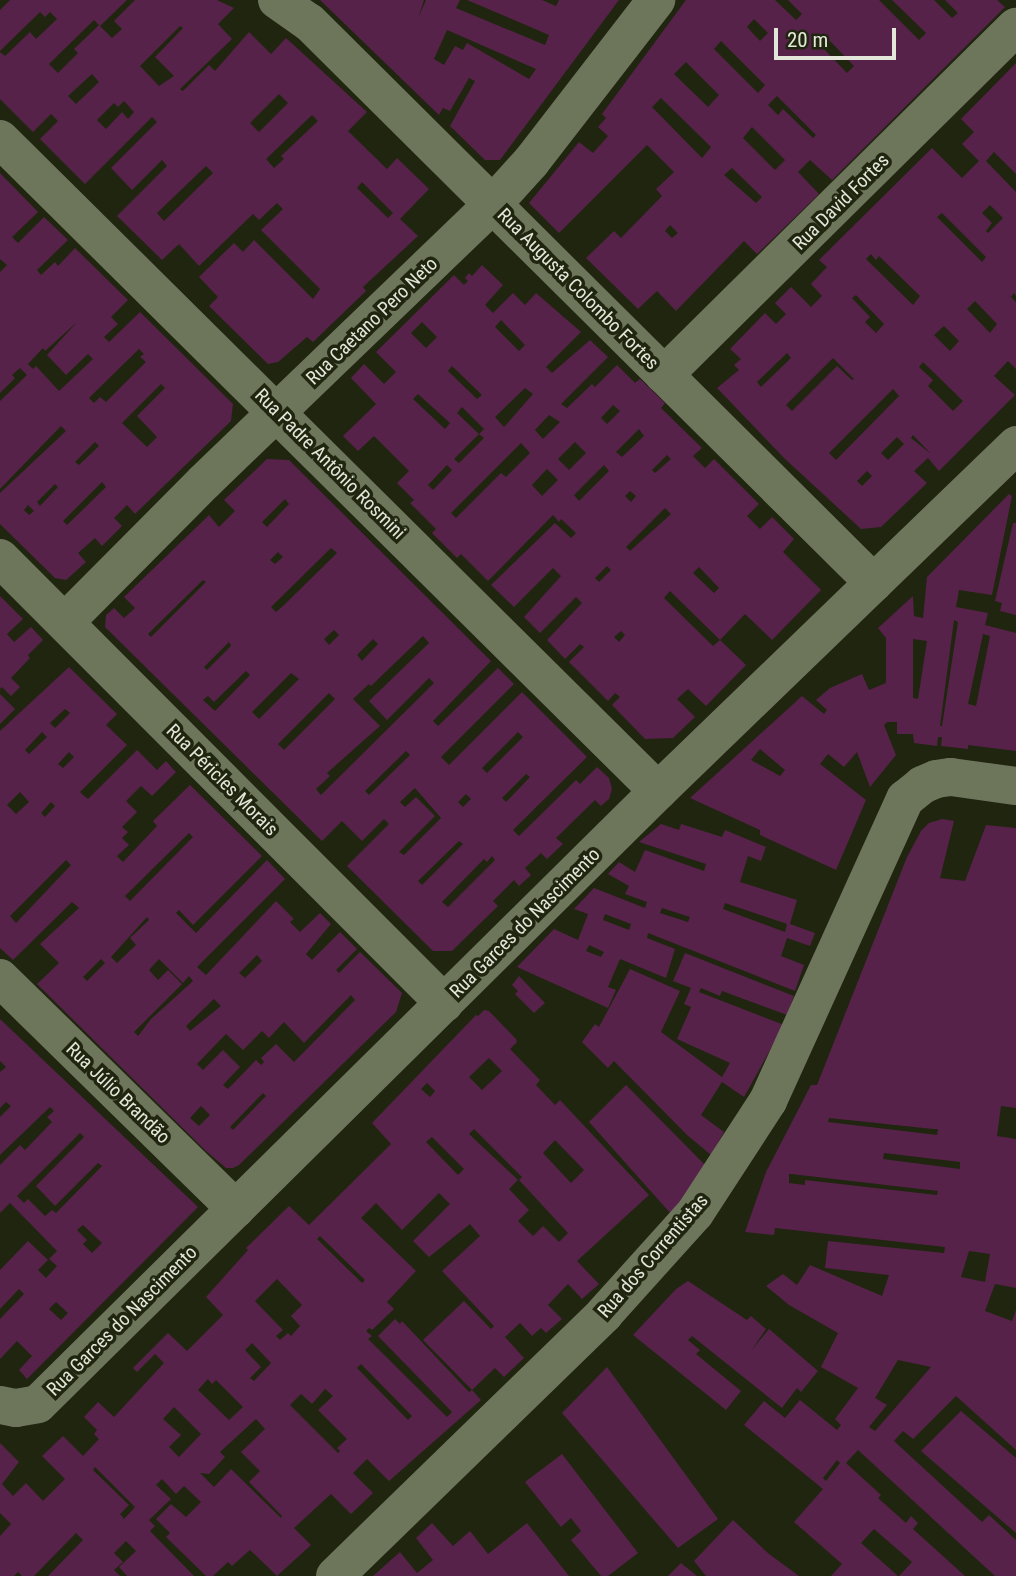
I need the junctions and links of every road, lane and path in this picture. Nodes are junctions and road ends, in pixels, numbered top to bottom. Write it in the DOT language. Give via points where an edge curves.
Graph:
graph roads {
  1 [pos="277,0"];
  2 [pos="656,0"];
  3 [pos="1016,27"];
  4 [pos="0,139"];
  5 [pos="493,204"];
  6 [pos="664,375"];
  7 [pos="277,412"];
  8 [pos="1016,445"];
  9 [pos="0,558"];
  10 [pos="874,583"];
  11 [pos="65,622"];
  12 [pos="1016,786"];
  13 [pos="659,791"];
  14 [pos="0,978"];
  15 [pos="444,1003"];
  16 [pos="236,1209"];
  17 [pos="0,1405"];
  18 [pos="335,1576"];
  1 -- 5 [label="street, Rua Augusta Colombo Fortes" via="309,22"];
  2 -- 5 [label="street, Rua Caetano Pero Neto"];
  3 -- 6 [label="street, Rua David Fortes"];
  4 -- 7 [label="street, Rua Padre Antônio Rosmini"];
  5 -- 6 [label="street, Rua Augusta Colombo Fortes"];
  5 -- 7 [label="street, Rua Caetano Pero Neto"];
  6 -- 10 [label="street, Rua Augusta Colombo Fortes"];
  7 -- 11 [label="street, Rua Caetano Pero Neto"];
  7 -- 13 [label="street, Rua Padre Antônio Rosmini"];
  8 -- 10 [label="street, Rua Garces do Nascimento"];
  9 -- 11 [label="street, Rua Péricles Morais"];
  10 -- 13 [label="street, Rua Garces do Nascimento"];
  11 -- 15 [label="street, Rua Péricles Morais"];
  12 -- 18 [label="street, Rua dos Correntistas" via="951,777 922,785 905,799 768,1101 695,1213 604,1314"];
  13 -- 15 [label="street, Rua Garces do Nascimento"];
  14 -- 16 [label="street, Rua Júlio Brandão"];
  15 -- 16 [label="street, Rua Garces do Nascimento"];
  16 -- 17 [label="street, Rua Garces do Nascimento" via="38,1404"];
}
